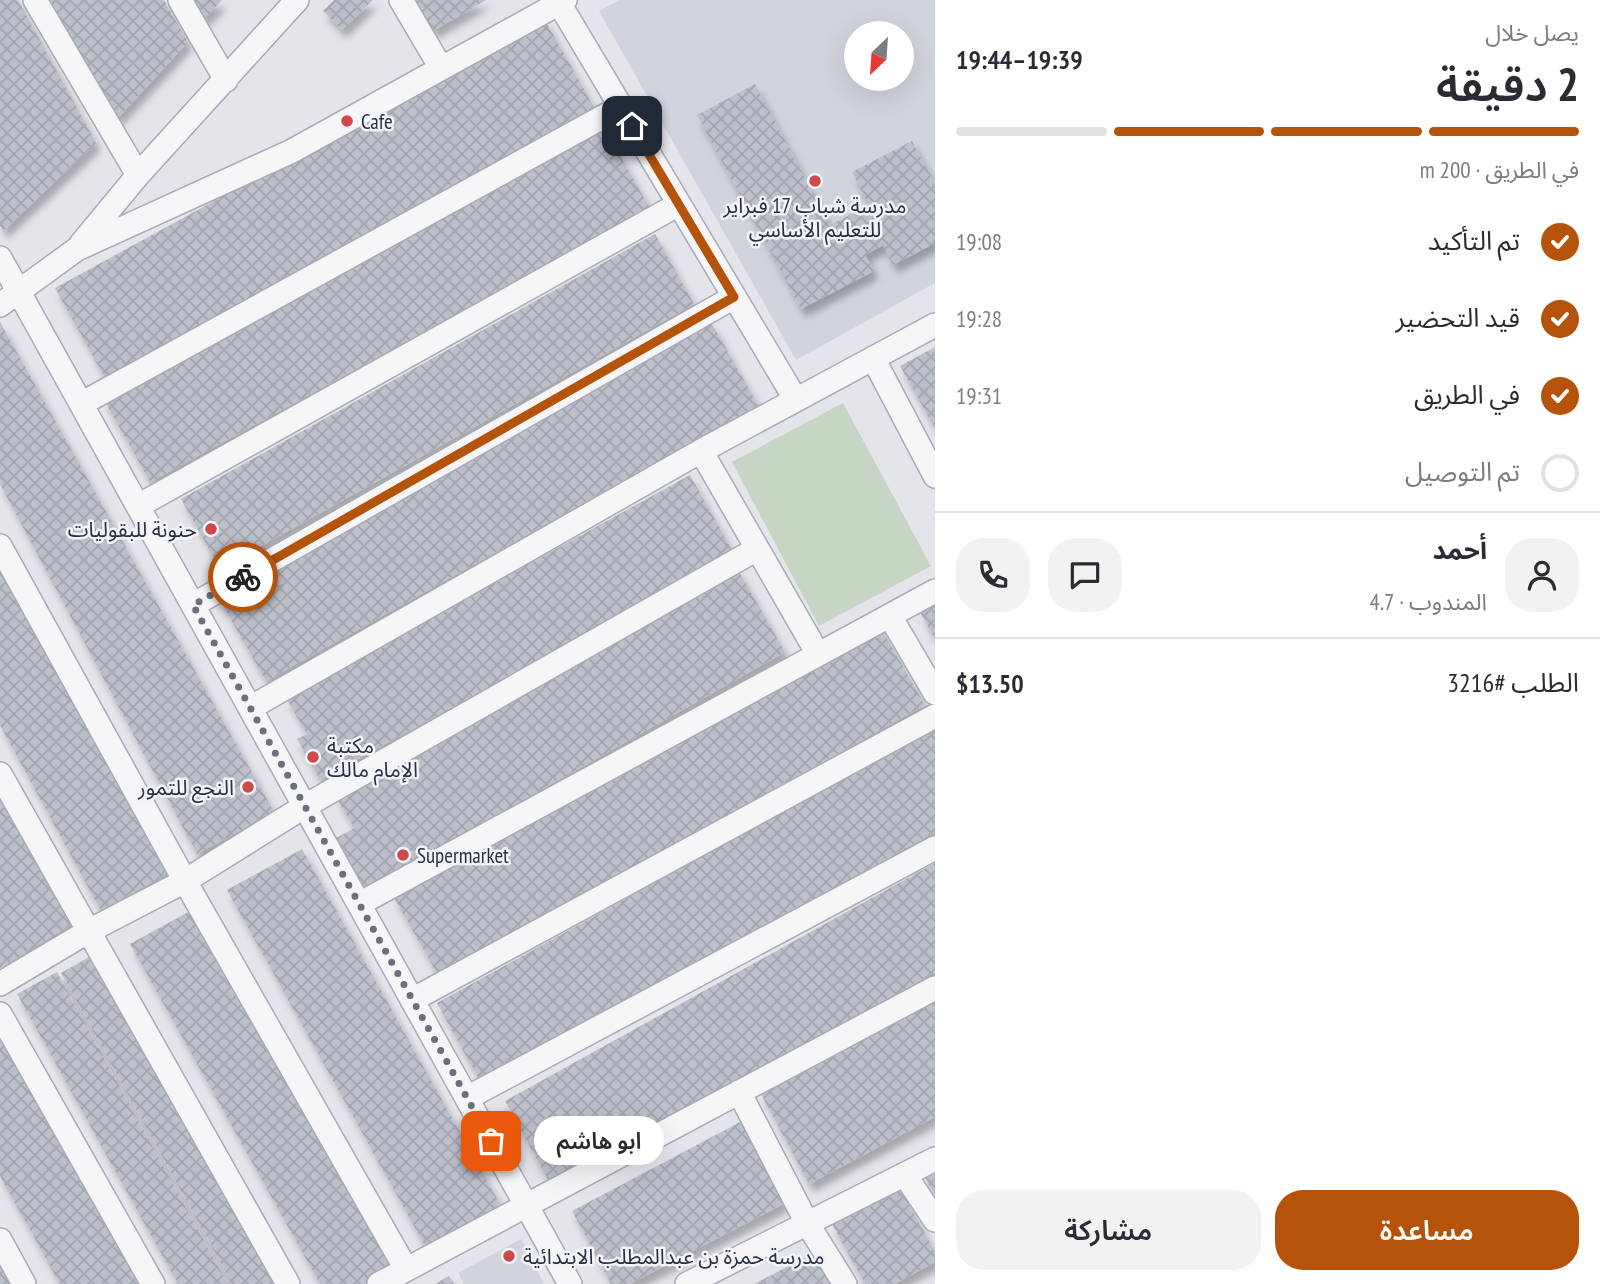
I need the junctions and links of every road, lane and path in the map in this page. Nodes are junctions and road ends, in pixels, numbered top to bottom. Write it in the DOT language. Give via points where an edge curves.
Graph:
graph roads {
  1 [pos="35,0"];
  2 [pos="180,0"];
  3 [pos="297,0"];
  4 [pos="401,0"];
  5 [pos="562,2"];
  6 [pos="441,68"];
  7 [pos="226,80"];
  8 [pos="621,107"];
  9 [pos="138,174"];
  10 [pos="679,204"];
  11 [pos="77,249"];
  12 [pos="0,258"];
  13 [pos="734,297"];
  14 [pos="9,299"];
  15 [pos="935,325"];
  16 [pos="873,358"];
  17 [pos="796,400"];
  18 [pos="81,404"];
  19 [pos="701,452"];
  20 [pos="932,461"];
  21 [pos="138,506"];
  22 [pos="0,546"];
  23 [pos="757,549"];
  24 [pos="935,591"];
  25 [pos="193,605"];
  26 [pos="890,616"];
  27 [pos="818,654"];
  28 [pos="935,693"];
  29 [pos="250,708"];
  30 [pos="935,716"];
  31 [pos="0,774"];
  32 [pos="305,806"];
  33 [pos="935,848"];
  34 [pos="185,881"];
  35 [pos="359,904"];
  36 [pos="88,932"];
  37 [pos="0,984"];
  38 [pos="935,988"];
  39 [pos="412,1000"];
  40 [pos="0,1014"];
  41 [pos="739,1092"];
  42 [pos="467,1098"];
  43 [pos="935,1159"];
  44 [pos="905,1175"];
  45 [pos="526,1205"];
  46 [pos="935,1220"];
  47 [pos="807,1223"];
  48 [pos="0,1240"];
  49 [pos="406,1269"];
  50 [pos="24,1284"];
  51 [pos="153,1284"];
  52 [pos="288,1284"];
  53 [pos="379,1284"];
  54 [pos="570,1284"];
  55 [pos="687,1284"];
  56 [pos="845,1284"];
  1 -- 9 [label="street"];
  2 -- 7 [label="street"];
  3 -- 7 [label="street"];
  4 -- 6 [label="street"];
  5 -- 6 [label="street"];
  5 -- 8 [label="street"];
  6 -- 11 [label="street" via="292,151"];
  7 -- 9 [label="street"];
  8 -- 10 [label="street"];
  8 -- 18 [label="street"];
  9 -- 11 [label="street"];
  10 -- 13 [label="street"];
  10 -- 21 [label="street"];
  11 -- 14 [label="street"];
  12 -- 14 [label="street"];
  13 -- 17 [label="street"];
  13 -- 25 [label="street"];
  14 -- 18 [label="street"];
  15 -- 16 [label="street"];
  16 -- 17 [label="street"];
  16 -- 20 [label="street"];
  17 -- 19 [label="street"];
  18 -- 21 [label="street"];
  19 -- 23 [label="street"];
  19 -- 29 [label="street"];
  21 -- 25 [label="street"];
  22 -- 34 [label="street"];
  23 -- 27 [label="street"];
  23 -- 32 [label="street"];
  24 -- 26 [label="street"];
  25 -- 29 [label="street"];
  26 -- 27 [label="street"];
  26 -- 28 [label="street"];
  27 -- 35 [label="street"];
  29 -- 32 [label="street"];
  30 -- 39 [label="street"];
  31 -- 36 [label="street"];
  32 -- 34 [label="street"];
  32 -- 35 [label="street"];
  33 -- 42 [label="street"];
  34 -- 36 [label="street"];
  34 -- 49 [label="street"];
  35 -- 39 [label="street"];
  36 -- 37 [label="street"];
  36 -- 52 [label="street"];
  38 -- 41 [label="street"];
  39 -- 42 [label="street"];
  40 -- 51 [label="street"];
  41 -- 45 [label="street"];
  41 -- 47 [label="street"];
  42 -- 45 [label="street"];
  43 -- 44 [label="street"];
  44 -- 46 [label="street"];
  44 -- 47 [label="street"];
  45 -- 49 [label="street"];
  45 -- 54 [label="street"];
  47 -- 55 [label="street"];
  47 -- 56 [label="street"];
  48 -- 50 [label="street"];
  49 -- 53 [label="street"];
}
